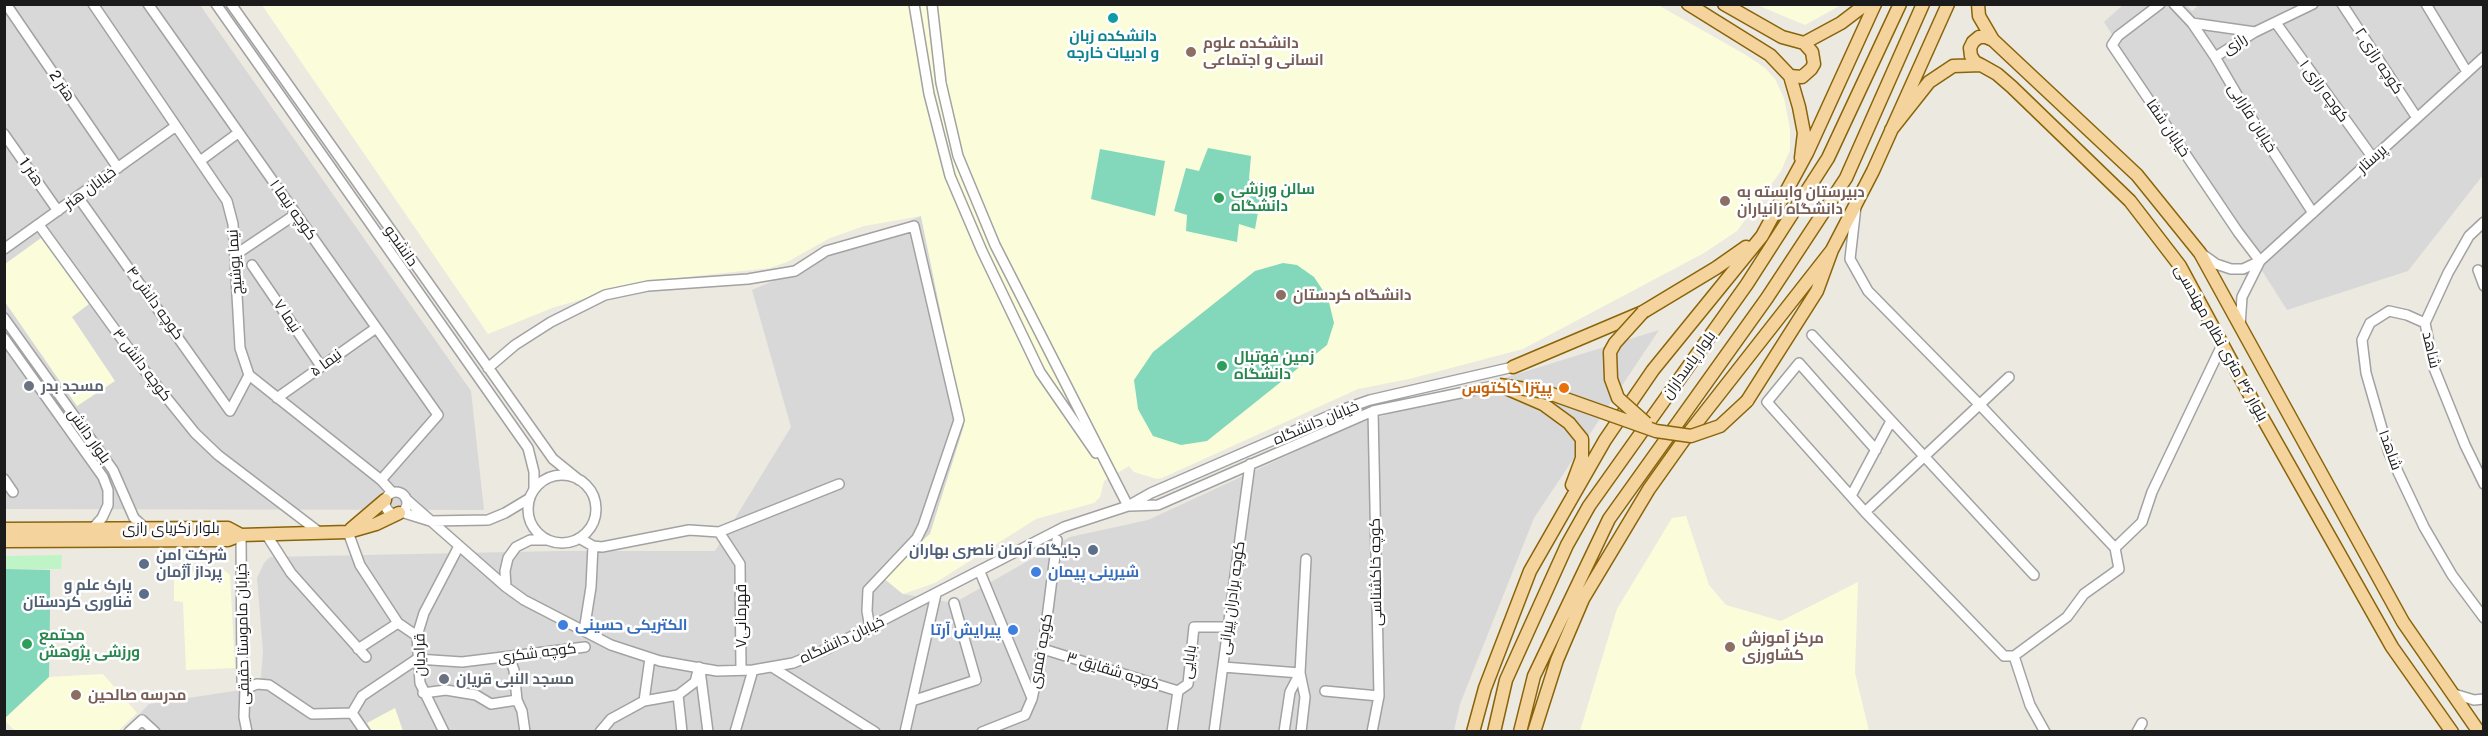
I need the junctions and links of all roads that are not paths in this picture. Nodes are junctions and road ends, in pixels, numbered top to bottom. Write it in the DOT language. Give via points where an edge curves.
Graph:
graph roads {
  1 [pos="6,4"];
  2 [pos="93,4"];
  3 [pos="148,4"];
  4 [pos="216,4"];
  5 [pos="231,4"];
  6 [pos="914,4"];
  7 [pos="932,4"];
  8 [pos="1688,4"];
  9 [pos="1724,4"];
  10 [pos="1866,4"];
  11 [pos="1875,4"];
  12 [pos="1899,4"];
  13 [pos="1923,4"];
  14 [pos="1935,4"];
  15 [pos="1948,4"];
  16 [pos="1978,4"];
  17 [pos="2160,4"];
  18 [pos="2174,4"];
  19 [pos="2313,4"];
  20 [pos="2342,4"];
  21 [pos="2426,4"];
  22 [pos="1941,21"];
  23 [pos="2192,23"];
  24 [pos="2276,23"];
  25 [pos="2255,32"];
  26 [pos="1993,40"];
  27 [pos="1804,43"];
  28 [pos="2215,57"];
  29 [pos="2484,57"];
  30 [pos="1981,65"];
  31 [pos="2467,72"];
  32 [pos="1790,76"];
  33 [pos="2417,118"];
  34 [pos="176,126"];
  35 [pos="1891,130"];
  36 [pos="238,133"];
  37 [pos="4,134"];
  38 [pos="2373,158"];
  39 [pos="200,161"];
  40 [pos="118,168"];
  41 [pos="1800,168"];
  42 [pos="78,197"];
  43 [pos="1857,198"];
  44 [pos="58,211"];
  45 [pos="1792,213"];
  46 [pos="2313,213"];
  47 [pos="296,214"];
  48 [pos="2484,222"];
  49 [pos="39,225"];
  50 [pos="1762,236"];
  51 [pos="995,245"];
  52 [pos="4,249"];
  53 [pos="1832,249"];
  54 [pos="982,251"];
  55 [pos="2200,253"];
  56 [pos="235,255"];
  57 [pos="2260,261"];
  58 [pos="252,265"];
  59 [pos="2478,270"];
  60 [pos="2484,286"];
  61 [pos="1643,312"];
  62 [pos="4,318"];
  63 [pos="2425,323"];
  64 [pos="376,327"];
  65 [pos="2240,328"];
  66 [pos="1812,335"];
  67 [pos="4,338"];
  68 [pos="2222,345"];
  69 [pos="321,366"];
  70 [pos="1513,367"];
  71 [pos="488,368"];
  72 [pos="249,375"];
  73 [pos="2009,377"];
  74 [pos="1499,385"];
  75 [pos="277,398"];
  76 [pos="1980,405"];
  77 [pos="1373,411"];
  78 [pos="1891,422"];
  79 [pos="1656,431"];
  80 [pos="1876,450"];
  81 [pos="1924,458"];
  82 [pos="1250,464"];
  83 [pos="113,470"];
  84 [pos="1114,476"];
  85 [pos="103,477"];
  86 [pos="4,479"];
  87 [pos="381,480"];
  88 [pos="579,480"];
  89 [pos="839,484"];
  90 [pos="2484,484"];
  91 [pos="13,492"];
  92 [pos="532,494"];
  93 [pos="388,496"];
  94 [pos="1851,496"];
  95 [pos="406,499"];
  96 [pos="1128,506"];
  97 [pos="1865,512"];
  98 [pos="400,513"];
  99 [pos="430,521"];
  100 [pos="1557,524"];
  101 [pos="93,528"];
  102 [pos="146,528"];
  103 [pos="4,529"];
  104 [pos="348,531"];
  105 [pos="319,532"];
  106 [pos="719,532"];
  107 [pos="266,534"];
  108 [pos="241,535"];
  109 [pos="579,538"];
  110 [pos="548,540"];
  111 [pos="1057,540"];
  112 [pos="4,541"];
  113 [pos="459,546"];
  114 [pos="593,546"];
  115 [pos="2115,548"];
  116 [pos="1594,551"];
  117 [pos="1609,557"];
  118 [pos="1306,559"];
  119 [pos="980,572"];
  120 [pos="2034,576"];
  121 [pos="506,587"];
  122 [pos="936,594"];
  123 [pos="954,603"];
  124 [pos="2484,618"];
  125 [pos="398,623"];
  126 [pos="1228,627"];
  127 [pos="870,628"];
  128 [pos="584,631"];
  129 [pos="417,636"];
  130 [pos="585,647"];
  131 [pos="358,649"];
  132 [pos="1042,649"];
  133 [pos="2014,656"];
  134 [pos="366,657"];
  135 [pos="509,657"];
  136 [pos="650,658"];
  137 [pos="417,659"];
  138 [pos="772,667"];
  139 [pos="1223,667"];
  140 [pos="699,668"];
  141 [pos="741,670"];
  142 [pos="753,670"];
  143 [pos="1300,673"];
  144 [pos="245,689"];
  145 [pos="1324,690"];
  146 [pos="1178,691"];
  147 [pos="423,693"];
  148 [pos="2451,693"];
  149 [pos="678,695"];
  150 [pos="1379,696"];
  151 [pos="1032,699"];
  152 [pos="2484,699"];
  153 [pos="517,700"];
  154 [pos="644,701"];
  155 [pos="912,701"];
  156 [pos="352,713"];
  157 [pos="2440,714"];
  158 [pos="129,732"];
  159 [pos="155,732"];
  160 [pos="248,732"];
  161 [pos="365,732"];
  162 [pos="444,732"];
  163 [pos="525,732"];
  164 [pos="600,732"];
  165 [pos="682,732"];
  166 [pos="708,732"];
  167 [pos="735,732"];
  168 [pos="875,732"];
  169 [pos="905,732"];
  170 [pos="982,732"];
  171 [pos="1172,732"];
  172 [pos="1214,732"];
  173 [pos="1284,732"];
  174 [pos="1301,732"];
  175 [pos="1372,732"];
  176 [pos="1473,732"];
  177 [pos="1494,732"];
  178 [pos="1520,732"];
  179 [pos="1534,732"];
  180 [pos="2045,732"];
  181 [pos="2442,732"];
  182 [pos="2452,732"];
  183 [pos="2479,732"];
  1 -- 40 [label="street, هنر 2"];
  2 -- 34 [label="street, نیما یوشیج"];
  3 -- 36 [label="street, کوچه نیما ۱"];
  4 -- 92 [label="street, دانشجو" via="528,447 534,472"];
  5 -- 71 [label="street, دانشجو"];
  6 -- 54 [label="street" via="929,94 950,176"];
  7 -- 51 [label="street" via="941,83 958,156"];
  8 -- 32 [label="main road" via="1770,55"];
  9 -- 27 [label="main road" via="1782,38"];
  10 -- 27 [label="main road"];
  11 -- 41 [label="main road"];
  12 -- 45 [label="main road, بلوار پاسداران" via="1828,158"];
  13 -- 116 [label="main road, بلوار پاسداران" via="1846,178 1767,298 1609,519"];
  14 -- 22 [label="main road"];
  15 -- 22 [label="main road"];
  16 -- 26 [label="main road, بلوار ۳۶ متری نظام مهندسی" via="1979,16"];
  17 -- 57 [label="street, خیابان شفا" via="2112,45"];
  18 -- 23 [label="street, خیابان فارابی"];
  19 -- 24 [label="street, رازی"];
  20 -- 33 [label="street, کوچه رازی ۲"];
  21 -- 31 [label="street"];
  22 -- 35 [label="main road"];
  23 -- 25 [label="street"];
  23 -- 28 [label="street, خیابان فارابی"];
  24 -- 25 [label="street, رازی"];
  24 -- 38 [label="street, کوچه رازی ۱"];
  25 -- 28 [label="street, رازی"];
  26 -- 30 [label="main road" via="1979,37 1970,48 1971,56"];
  26 -- 55 [label="main road, بلوار ۳۶ متری نظام مهندسی" via="2137,175"];
  27 -- 32 [label="main road" via="1812,52 1814,64 1802,77"];
  28 -- 46 [label="street, خیابان فارابی"];
  29 -- 31 [label="street, پرستار"];
  30 -- 35 [label="main road" via="1953,66 1929,82"];
  30 -- 68 [label="main road, بلوار ۳۶ متری نظام مهندسی" via="2012,87 2130,201 2180,267"];
  31 -- 33 [label="street, پرستار"];
  32 -- 41 [label="main road" via="1804,133"];
  33 -- 38 [label="street, پرستار"];
  34 -- 39 [label="street, نیما یوشیج"];
  34 -- 40 [label="street, خیابان هنر"];
  35 -- 43 [label="main road"];
  36 -- 39 [label="street"];
  36 -- 47 [label="street, کوچه نیما ۱"];
  37 -- 44 [label="street, هنر 1"];
  38 -- 46 [label="street, پرستار"];
  39 -- 56 [label="street, نیما یوشیج" via="227,201"];
  40 -- 42 [label="street, خیابان هنر"];
  41 -- 50 [label="main road"];
  42 -- 44 [label="street, خیابان هنر"];
  42 -- 72 [label="street, کوچه دانش ۴" via="230,411"];
  43 -- 53 [label="main road"];
  43 -- 76 [label="street" via="1850,259 1860,279"];
  44 -- 49 [label="street, خیابان هنر"];
  45 -- 50 [label="main road"];
  45 -- 177 [label="main road, بلوار پاسداران" via="1747,284 1589,506 1567,545 1506,680"];
  46 -- 57 [label="street, پرستار"];
  47 -- 56 [label="street"];
  47 -- 64 [label="street, کوچه نیما ۱"];
  48 -- 63 [label="street, شاهد" via="2469,236"];
  49 -- 52 [label="street, خیابان هنر"];
  49 -- 105 [label="street, کوچه دانش ۳" via="195,433 218,456"];
  50 -- 61 [label="main road"];
  50 -- 100 [label="main road" via="1653,370 1605,440"];
  51 -- 54 [label="street"];
  51 -- 84 [label="street"];
  53 -- 79 [label="main road, bridge" via="1817,291 1747,401 1720,426 1691,436"];
  53 -- 117 [label="main road" via="1691,430 1649,489"];
  54 -- 84 [label="street" via="1040,372"];
  55 -- 57 [label="street" via="2231,270"];
  55 -- 65 [label="main road, بلوار ۳۶ متری نظام مهندسی"];
  56 -- 72 [label="street, نیما یوشیج" via="240,348"];
  57 -- 65 [label="street" via="2242,297"];
  58 -- 69 [label="street, نیما ۷"];
  59 -- 60 [label="street"];
  61 -- 70 [label="main road"];
  61 -- 79 [label="main road, bridge" via="1610,352 1611,379 1618,398"];
  62 -- 83 [label="street, بلوار دانش"];
  63 -- 90 [label="street, شاهد" via="2434,368"];
  63 -- 124 [label="street, شاهد۱" via="2389,311 2370,323 2362,340 2366,373 2389,453 2414,506 2452,575"];
  64 -- 69 [label="street, نیما ۵"];
  64 -- 87 [label="street, کوچه نیما ۱" via="438,415"];
  65 -- 148 [label="main road, بلوار ۳۶ متری نظام مهندسی" via="2403,622"];
  66 -- 78 [label="street"];
  67 -- 85 [label="street, بلوار دانش"];
  68 -- 115 [label="street" via="2152,492 2142,522"];
  68 -- 157 [label="main road, بلوار ۳۶ متری نظام مهندسی" via="2392,647"];
  69 -- 75 [label="street, نیما ۵"];
  70 -- 96 [label="street, خیابان دانشگاه" via="1370,400"];
  71 -- 88 [label="street, دانشجو" via="553,459"];
  71 -- 127 [label="street" via="514,345 551,322 605,296 648,286 748,279 795,271 826,251 914,226 959,420 917,538 868,590"];
  72 -- 75 [label="street"];
  73 -- 76 [label="street"];
  74 -- 77 [label="street, خیابان دانشگاه"];
  74 -- 79 [label="main road, bridge" via="1546,392"];
  74 -- 100 [label="main road" via="1543,404 1569,423 1582,439 1582,458"];
  75 -- 87 [label="street"];
  76 -- 81 [label="street"];
  76 -- 115 [label="street"];
  77 -- 82 [label="street, خیابان دانشگاه"];
  77 -- 150 [label="street, کوچه خاکشناسی"];
  78 -- 80 [label="street"];
  78 -- 81 [label="street"];
  80 -- 94 [label="street"];
  80 -- 94 [label="street" via="1799,363 1767,402"];
  81 -- 97 [label="street"];
  81 -- 120 [label="street"];
  82 -- 96 [label="street, خیابان دانشگاه" via="1158,505"];
  82 -- 126 [label="street, کوچه برادران پیرانی"];
  83 -- 85 [label="street"];
  83 -- 102 [label="street, بلوار دانش" via="134,518"];
  84 -- 96 [label="street"];
  85 -- 101 [label="street, بلوار دانش" via="108,505"];
  86 -- 91 [label="street"];
  87 -- 93 [label="street"];
  88 -- 92 [label="street" via="560,475 541,482"];
  88 -- 109 [label="street" via="594,498 596,509 588,531"];
  89 -- 106 [label="street"];
  92 -- 99 [label="street" via="511,510 488,520"];
  92 -- 110 [label="street" via="529,518"];
  93 -- 95 [label="street" via="403,494"];
  93 -- 98 [label="street" via="388,511"];
  93 -- 104 [label="main road"];
  94 -- 97 [label="street"];
  95 -- 98 [label="street" via="407,505"];
  95 -- 99 [label="street, خیابان دانشگاه"];
  96 -- 119 [label="street, خیابان دانشگاه" via="1064,527"];
  97 -- 133 [label="street" via="2004,656"];
  98 -- 99 [label="street, خیابان دانشگاه"];
  98 -- 104 [label="main road"];
  99 -- 113 [label="street, خیابان دانشگاه"];
  100 -- 176 [label="main road" via="1530,571 1505,632"];
  101 -- 102 [label="main road, بلوار زکریای رازی"];
  101 -- 103 [label="main road, بلوار زکریای رازی"];
  102 -- 108 [label="main road, بلوار زکریای رازی" via="228,528"];
  104 -- 105 [label="main road"];
  104 -- 125 [label="street" via="360,565"];
  105 -- 107 [label="main road"];
  106 -- 114 [label="street" via="689,530"];
  106 -- 141 [label="street, قهرمانی۷" via="740,564"];
  107 -- 108 [label="main road"];
  107 -- 131 [label="street" via="291,573"];
  108 -- 112 [label="main road, بلوار زکریای رازی" via="228,540"];
  108 -- 144 [label="street, خیابان ماموستا حقیقی"];
  109 -- 110 [label="street" via="558,543"];
  109 -- 114 [label="street"];
  110 -- 121 [label="street" via="530,540 516,547 506,565"];
  111 -- 132 [label="street, کوچه قمری"];
  113 -- 121 [label="street, خیابان دانشگاه"];
  113 -- 129 [label="street, قرادیان" via="424,613"];
  114 -- 128 [label="street"];
  115 -- 133 [label="street" via="2118,569 2084,594 2067,617"];
  116 -- 117 [label="main road"];
  116 -- 178 [label="main road, بلوار پاسداران" via="1534,676"];
  117 -- 179 [label="main road" via="1583,599 1565,640"];
  118 -- 143 [label="street"];
  119 -- 122 [label="street, خیابان دانشگاه"];
  119 -- 151 [label="street"];
  121 -- 128 [label="street, خیابان دانشگاه"];
  122 -- 127 [label="street, خیابان دانشگاه"];
  122 -- 155 [label="street"];
  123 -- 155 [label="street" via="976,680"];
  125 -- 129 [label="street"];
  125 -- 131 [label="street"];
  126 -- 139 [label="street, کوچه برادران پیرانی"];
  126 -- 146 [label="street, بابایی" via="1194,627 1188,684"];
  127 -- 138 [label="street, خیابان دانشگاه" via="793,663"];
  128 -- 136 [label="street, خیابان دانشگاه"];
  129 -- 137 [label="street, قرادیان"];
  130 -- 135 [label="street, کوچه شکری"];
  131 -- 134 [label="street"];
  132 -- 146 [label="street, کوچه شقایق ۳"];
  132 -- 151 [label="street, کوچه قمری"];
  133 -- 180 [label="street" via="2030,705"];
  135 -- 137 [label="street, کوچه شکری" via="462,662"];
  135 -- 153 [label="street"];
  136 -- 140 [label="street, خیابان دانشگاه"];
  136 -- 154 [label="street"];
  137 -- 147 [label="street, قرادیان"];
  137 -- 156 [label="street" via="362,696"];
  138 -- 142 [label="street, خیابان دانشگاه"];
  138 -- 168 [label="street"];
  139 -- 143 [label="street"];
  139 -- 172 [label="street, کوچه برادران پیرانی"];
  140 -- 141 [label="street, خیابان دانشگاه"];
  140 -- 149 [label="street" via="695,682"];
  140 -- 166 [label="street"];
  141 -- 142 [label="street, خیابان دانشگاه"];
  142 -- 167 [label="street"];
  143 -- 173 [label="street" via="1290,692"];
  143 -- 174 [label="street" via="1305,697"];
  144 -- 156 [label="street" via="269,685 312,714"];
  144 -- 160 [label="street, خیابان ماموستا حقیقی"];
  145 -- 150 [label="street"];
  146 -- 171 [label="street, کوچه شقایق ۳"];
  147 -- 153 [label="street" via="446,690 476,696 491,704"];
  147 -- 162 [label="street, قرادیان"];
  148 -- 152 [label="street"];
  148 -- 183 [label="main road, بلوار ۳۶ متری نظام مهندسی"];
  149 -- 154 [label="street"];
  149 -- 165 [label="street"];
  150 -- 175 [label="street, کوچه خاکشناسی"];
  151 -- 170 [label="street, کوچه قمری" via="1024,715"];
  153 -- 163 [label="street"];
  154 -- 164 [label="street" via="611,719"];
  155 -- 169 [label="street"];
  156 -- 161 [label="street"];
  157 -- 181 [label="street"];
  157 -- 182 [label="main road, بلوار ۳۶ متری نظام مهندسی"];
  158 -- 159 [label="street" via="142,720"];
}
